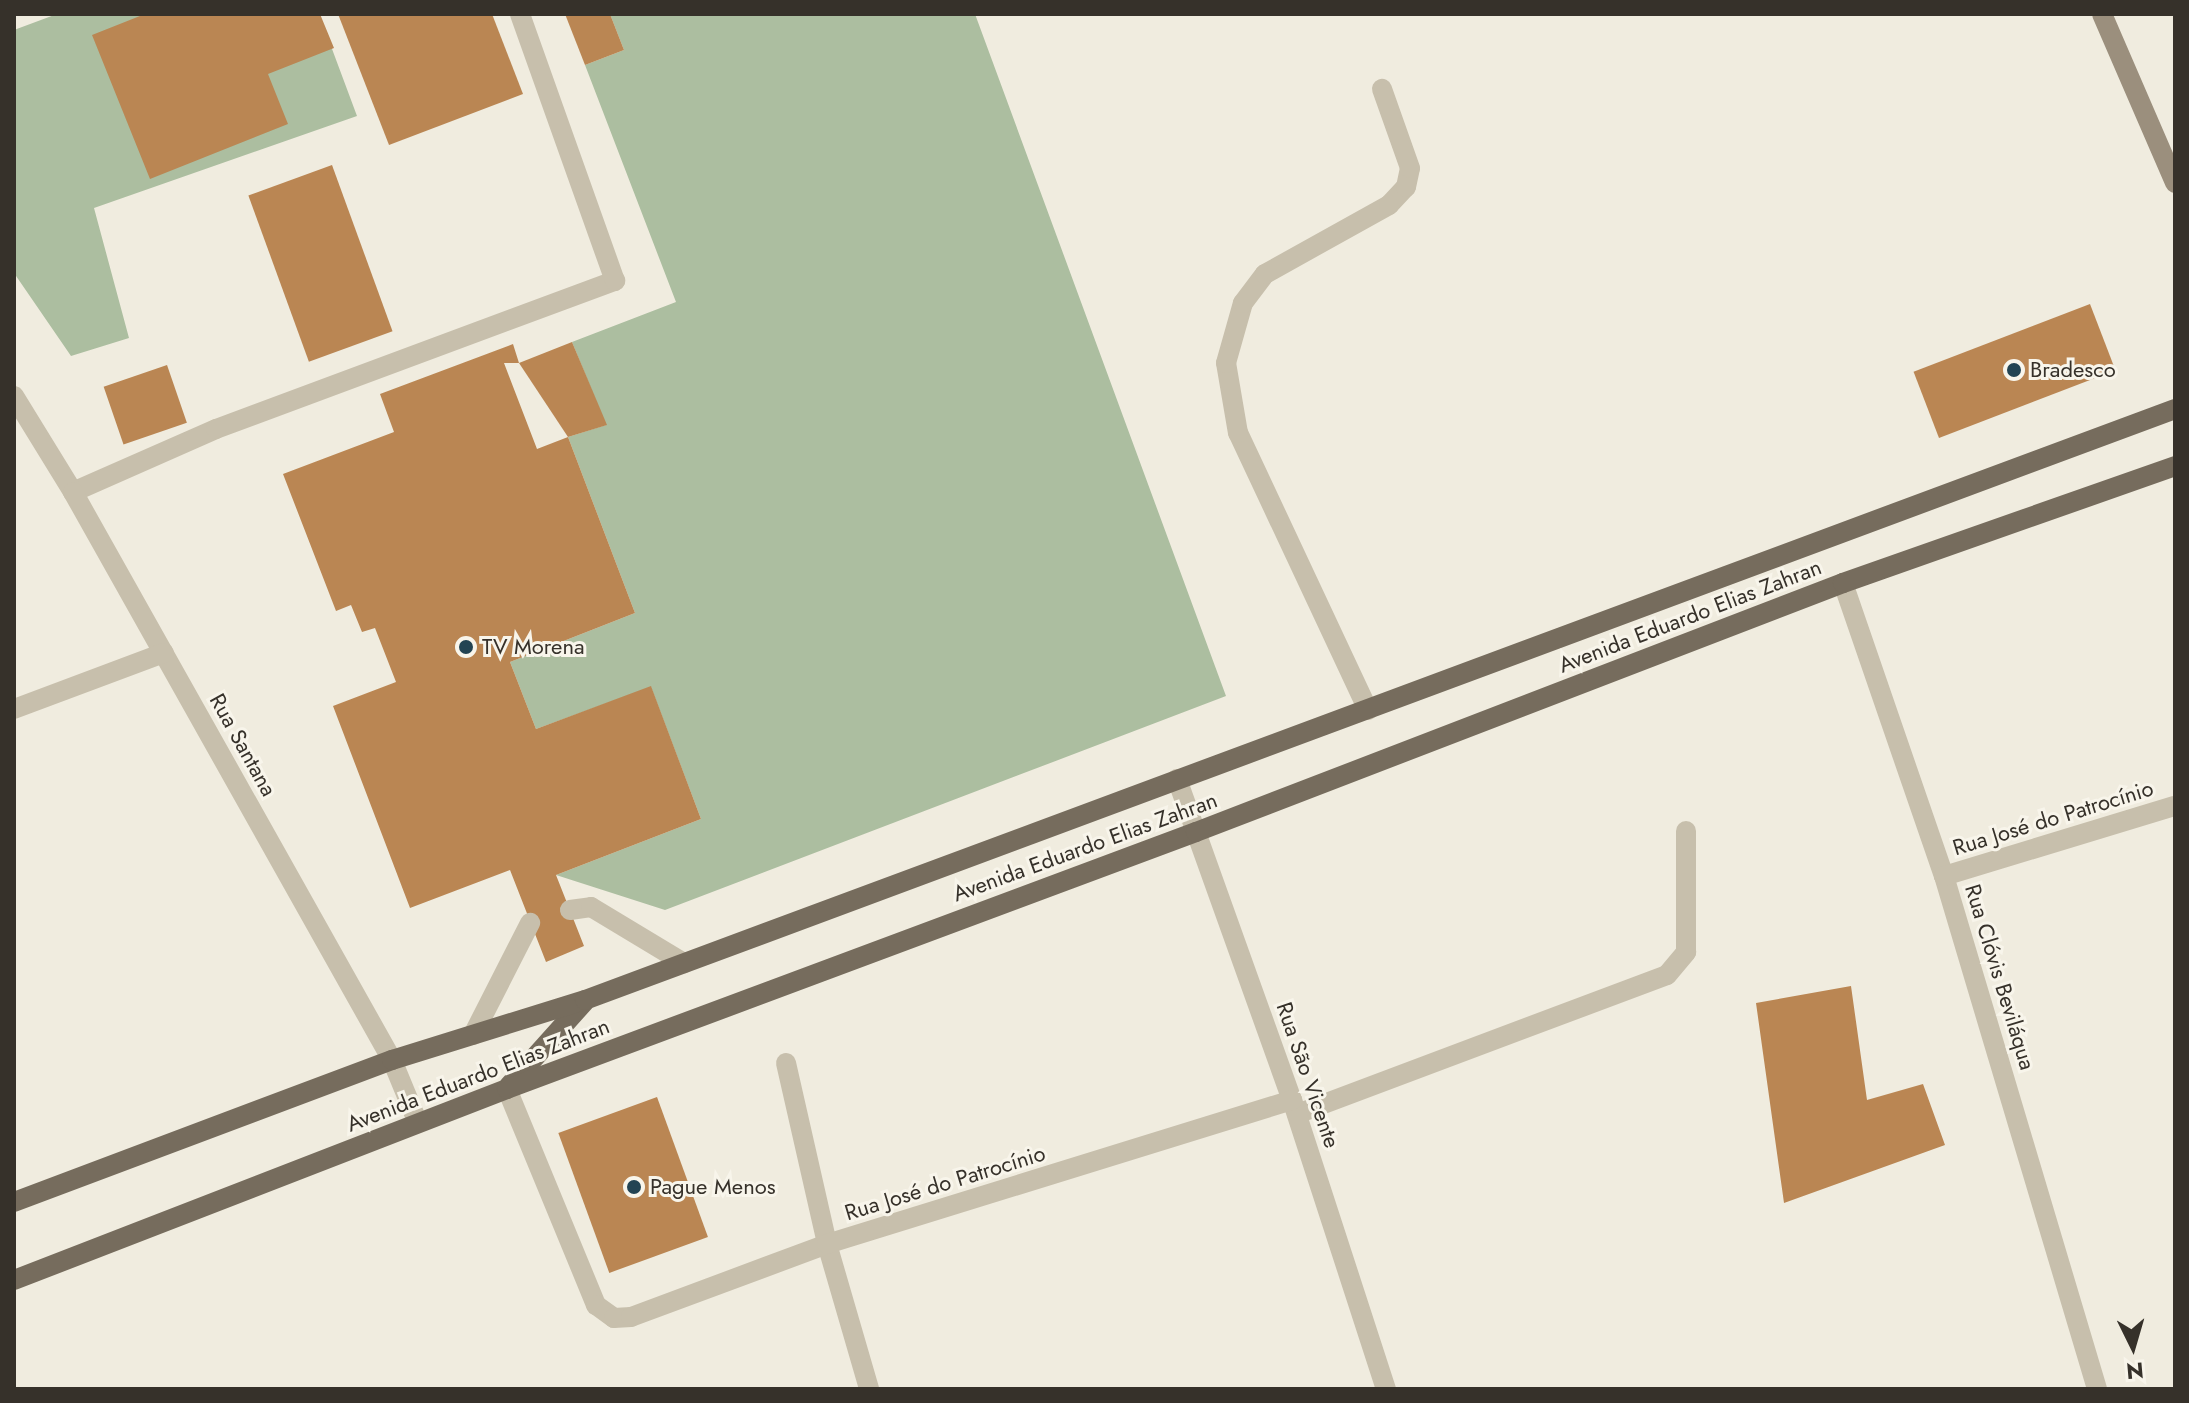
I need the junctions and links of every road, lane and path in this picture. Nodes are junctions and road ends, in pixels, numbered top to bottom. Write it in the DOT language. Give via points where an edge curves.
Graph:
graph roads {
  1 [pos="520,14"];
  2 [pos="2102,14"];
  3 [pos="1382,89"];
  4 [pos="2175,183"];
  5 [pos="14,396"];
  6 [pos="2175,409"];
  7 [pos="2175,466"];
  8 [pos="73,492"];
  9 [pos="1843,583"];
  10 [pos="164,653"];
  11 [pos="14,709"];
  12 [pos="1368,710"];
  13 [pos="1177,779"];
  14 [pos="2175,806"];
  15 [pos="1686,831"];
  16 [pos="1196,832"];
  17 [pos="1944,876"];
  18 [pos="570,910"];
  19 [pos="530,923"];
  20 [pos="684,963"];
  21 [pos="585,1000"];
  22 [pos="473,1035"];
  23 [pos="392,1060"];
  24 [pos="786,1063"];
  25 [pos="507,1089"];
  26 [pos="1294,1107"];
  27 [pos="418,1123"];
  28 [pos="14,1202"];
  29 [pos="827,1244"];
  30 [pos="14,1280"];
  31 [pos="869,1389"];
  32 [pos="1386,1389"];
  33 [pos="2097,1389"];
  1 -- 8 [label="street" via="615,281 216,429"];
  2 -- 4 [label="main road"];
  3 -- 12 [label="street" via="1410,168 1406,187 1389,205 1265,274 1243,303 1226,363 1238,433"];
  5 -- 8 [label="street, Rua Santana"];
  6 -- 12 [label="main road, Avenida Eduardo Elias Zahran"];
  7 -- 9 [label="main road, Avenida Eduardo Elias Zahran"];
  8 -- 10 [label="street, Rua Santana"];
  9 -- 16 [label="main road, Avenida Eduardo Elias Zahran"];
  9 -- 17 [label="street, Rua Clóvis Beviláqua"];
  10 -- 11 [label="street"];
  10 -- 23 [label="street, Rua Santana"];
  12 -- 13 [label="main road, Avenida Eduardo Elias Zahran"];
  13 -- 16 [label="street, Rua São Vicente"];
  13 -- 20 [label="main road, Avenida Eduardo Elias Zahran"];
  14 -- 17 [label="street, Rua José do Patrocínio"];
  15 -- 26 [label="street, Rua José do Patrocínio" via="1686,952 1667,975"];
  16 -- 25 [label="main road, Avenida Eduardo Elias Zahran"];
  16 -- 26 [label="street, Rua São Vicente"];
  17 -- 33 [label="street, Rua Clóvis Beviláqua"];
  18 -- 20 [label="street" via="591,907"];
  19 -- 22 [label="street"];
  20 -- 21 [label="main road, Avenida Eduardo Elias Zahran"];
  21 -- 22 [label="main road, Avenida Eduardo Elias Zahran"];
  21 -- 25 [label="main road"];
  22 -- 23 [label="main road, Avenida Eduardo Elias Zahran"];
  23 -- 27 [label="street, Rua Santana"];
  23 -- 28 [label="main road, Avenida Eduardo Elias Zahran"];
  24 -- 29 [label="street"];
  25 -- 27 [label="main road, Avenida Eduardo Elias Zahran"];
  25 -- 29 [label="street, Rua José do Patrocínio" via="596,1305 614,1318 631,1317"];
  26 -- 29 [label="street, Rua José do Patrocínio"];
  26 -- 32 [label="street, Rua São Vicente"];
  27 -- 30 [label="main road, Avenida Eduardo Elias Zahran"];
  29 -- 31 [label="street"];
}
